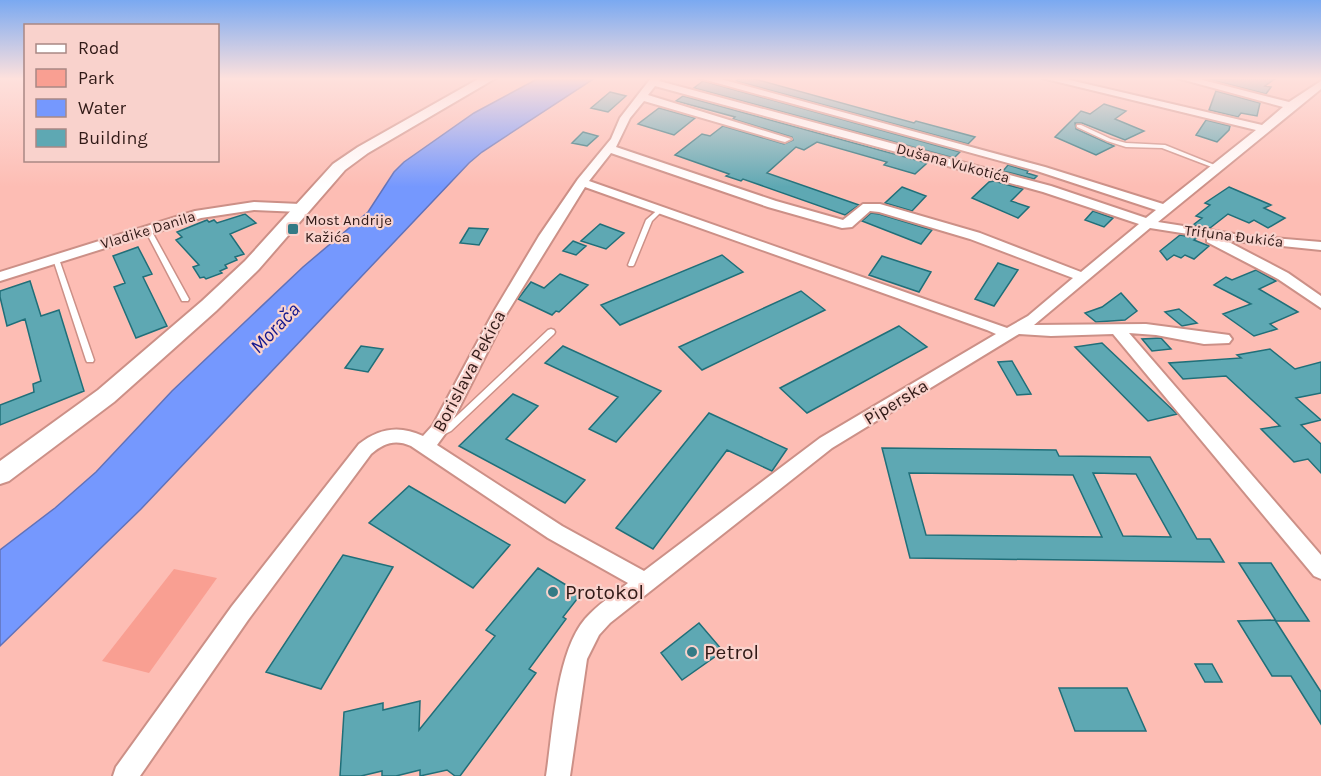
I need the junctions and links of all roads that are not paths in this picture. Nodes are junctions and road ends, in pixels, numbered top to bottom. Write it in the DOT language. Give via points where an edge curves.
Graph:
graph roads {
  1 [pos="427,114"];
  2 [pos="628,114"];
  3 [pos="699,114"];
  4 [pos="776,114"];
  5 [pos="837,114"];
  6 [pos="1201,114"];
  7 [pos="1281,114"];
  8 [pos="1079,126"];
  9 [pos="1264,129"];
  10 [pos="785,140"];
  11 [pos="609,149"];
  12 [pos="1220,168"];
  13 [pos="582,182"];
  14 [pos="300,208"];
  15 [pos="661,208"];
  16 [pos="1165,209"];
  17 [pos="1148,222"];
  18 [pos="148,230"];
  19 [pos="1208,234"];
  20 [pos="1321,246"];
  21 [pos="56,259"];
  22 [pos="631,265"];
  23 [pos="1082,277"];
  24 [pos="0,278"];
  25 [pos="184,299"];
  26 [pos="1321,303"];
  27 [pos="1118,330"];
  28 [pos="551,332"];
  29 [pos="1014,332"];
  30 [pos="1224,339"];
  31 [pos="90,360"];
  32 [pos="430,440"];
  33 [pos="0,474"];
  34 [pos="1321,570"];
  35 [pos="647,583"];
  36 [pos="125,776"];
  37 [pos="558,776"];
  1 -- 14 [label="main road" via="334,171"];
  2 -- 11 [label="street, Borislava Pekica"];
  3 -- 10 [label="street"];
  4 -- 17 [label="street, Dušana Vukotića" via="1047,189"];
  5 -- 16 [label="street" via="1041,170"];
  6 -- 9 [label="street"];
  7 -- 9 [label="street, Piperska"];
  8 -- 12 [label="lane" via="1109,140 1126,145 1163,146"];
  9 -- 12 [label="street, Piperska"];
  11 -- 13 [label="street, Borislava Pekica"];
  11 -- 23 [label="street" via="842,224 867,207 891,211"];
  12 -- 16 [label="street, Piperska"];
  13 -- 15 [label="street"];
  13 -- 32 [label="street, Borislava Pekica" via="500,313"];
  14 -- 18 [label="street, Vladike Danila" via="235,207"];
  14 -- 33 [label="main road" via="240,276 143,365"];
  15 -- 22 [label="lane" via="649,220"];
  15 -- 29 [label="street"];
  16 -- 17 [label="street, Piperska"];
  17 -- 19 [label="street, Trifuna Đukića"];
  17 -- 23 [label="street, Piperska"];
  18 -- 21 [label="street, Vladike Danila"];
  18 -- 25 [label="lane"];
  19 -- 20 [label="street, Trifuna Đukića"];
  19 -- 26 [label="street" via="1276,272"];
  21 -- 24 [label="street, Vladike Danila"];
  21 -- 31 [label="lane"];
  23 -- 29 [label="street, Piperska"];
  27 -- 29 [label="street"];
  27 -- 30 [label="street" via="1147,329 1198,340"];
  27 -- 34 [label="street"];
  28 -- 32 [label="lane" via="448,429"];
  29 -- 35 [label="street, Piperska" via="826,443"];
  32 -- 35 [label="street, Borislava Pekica" via="555,532"];
  32 -- 36 [label="street" via="387,434 365,449 240,613"];
  35 -- 37 [label="street, Piperska" via="602,616 583,641 572,678"];
}
